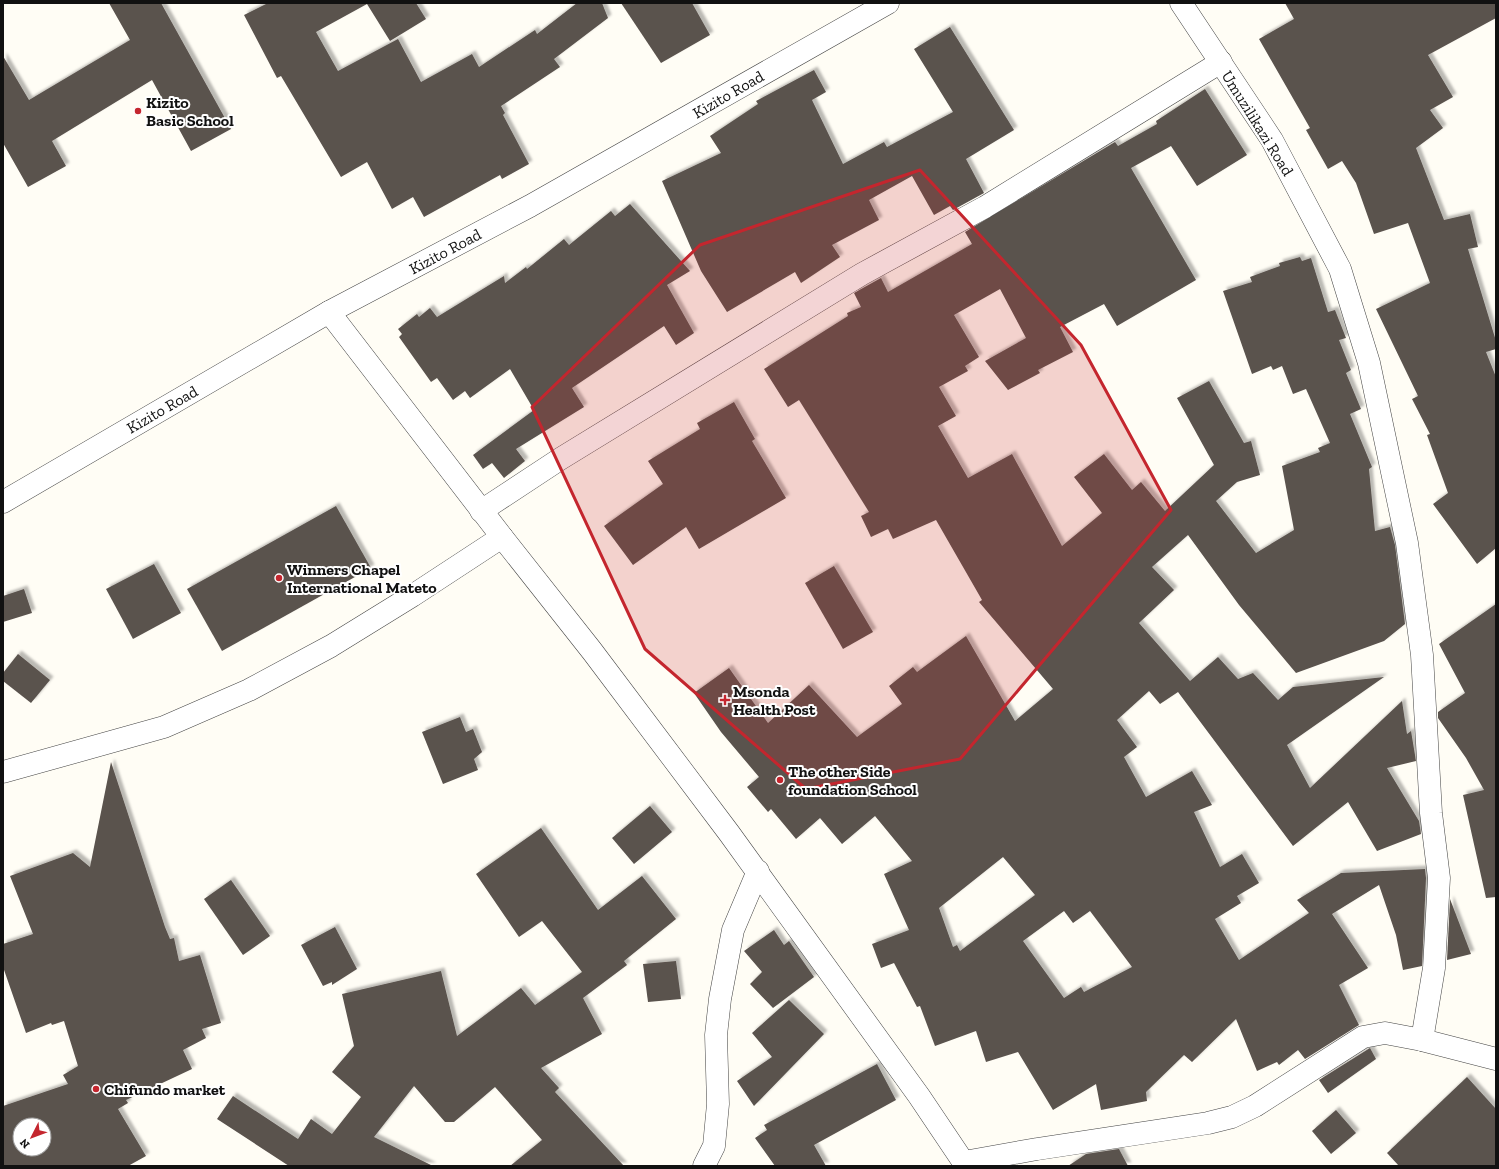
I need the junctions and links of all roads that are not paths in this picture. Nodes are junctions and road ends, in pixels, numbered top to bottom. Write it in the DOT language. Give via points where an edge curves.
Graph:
graph roads {
  1 [pos="888,3"];
  2 [pos="1181,3"];
  3 [pos="1221,62"];
  4 [pos="329,312"];
  5 [pos="3,502"];
  6 [pos="481,511"];
  7 [pos="502,537"];
  8 [pos="3,772"];
  9 [pos="758,871"];
  10 [pos="1422,1040"];
  11 [pos="1496,1060"];
  12 [pos="965,1164"];
  13 [pos="704,1166"];
  1 -- 4 [label="street, Kizito Road" via="530,206"];
  2 -- 3 [label="street, Umuzilikazi Road"];
  3 -- 6 [label="street" via="984,207 862,274 560,459"];
  3 -- 10 [label="street, Umuzilikazi Road" via="1272,140 1340,269 1369,363 1407,543 1422,655 1431,813 1439,878 1434,968"];
  4 -- 5 [label="street, Kizito Road"];
  4 -- 6 [label="street"];
  6 -- 7 [label="street"];
  7 -- 8 [label="street" via="332,646 249,690 164,727"];
  7 -- 9 [label="street" via="592,651"];
  9 -- 12 [label="street"];
  9 -- 13 [label="street" via="733,930 720,999 716,1035 718,1104 714,1146"];
  10 -- 11 [label="street"];
  10 -- 12 [label="street" via="1385,1032 1363,1037 1255,1106 1232,1117 1208,1123 1037,1148"];
}
